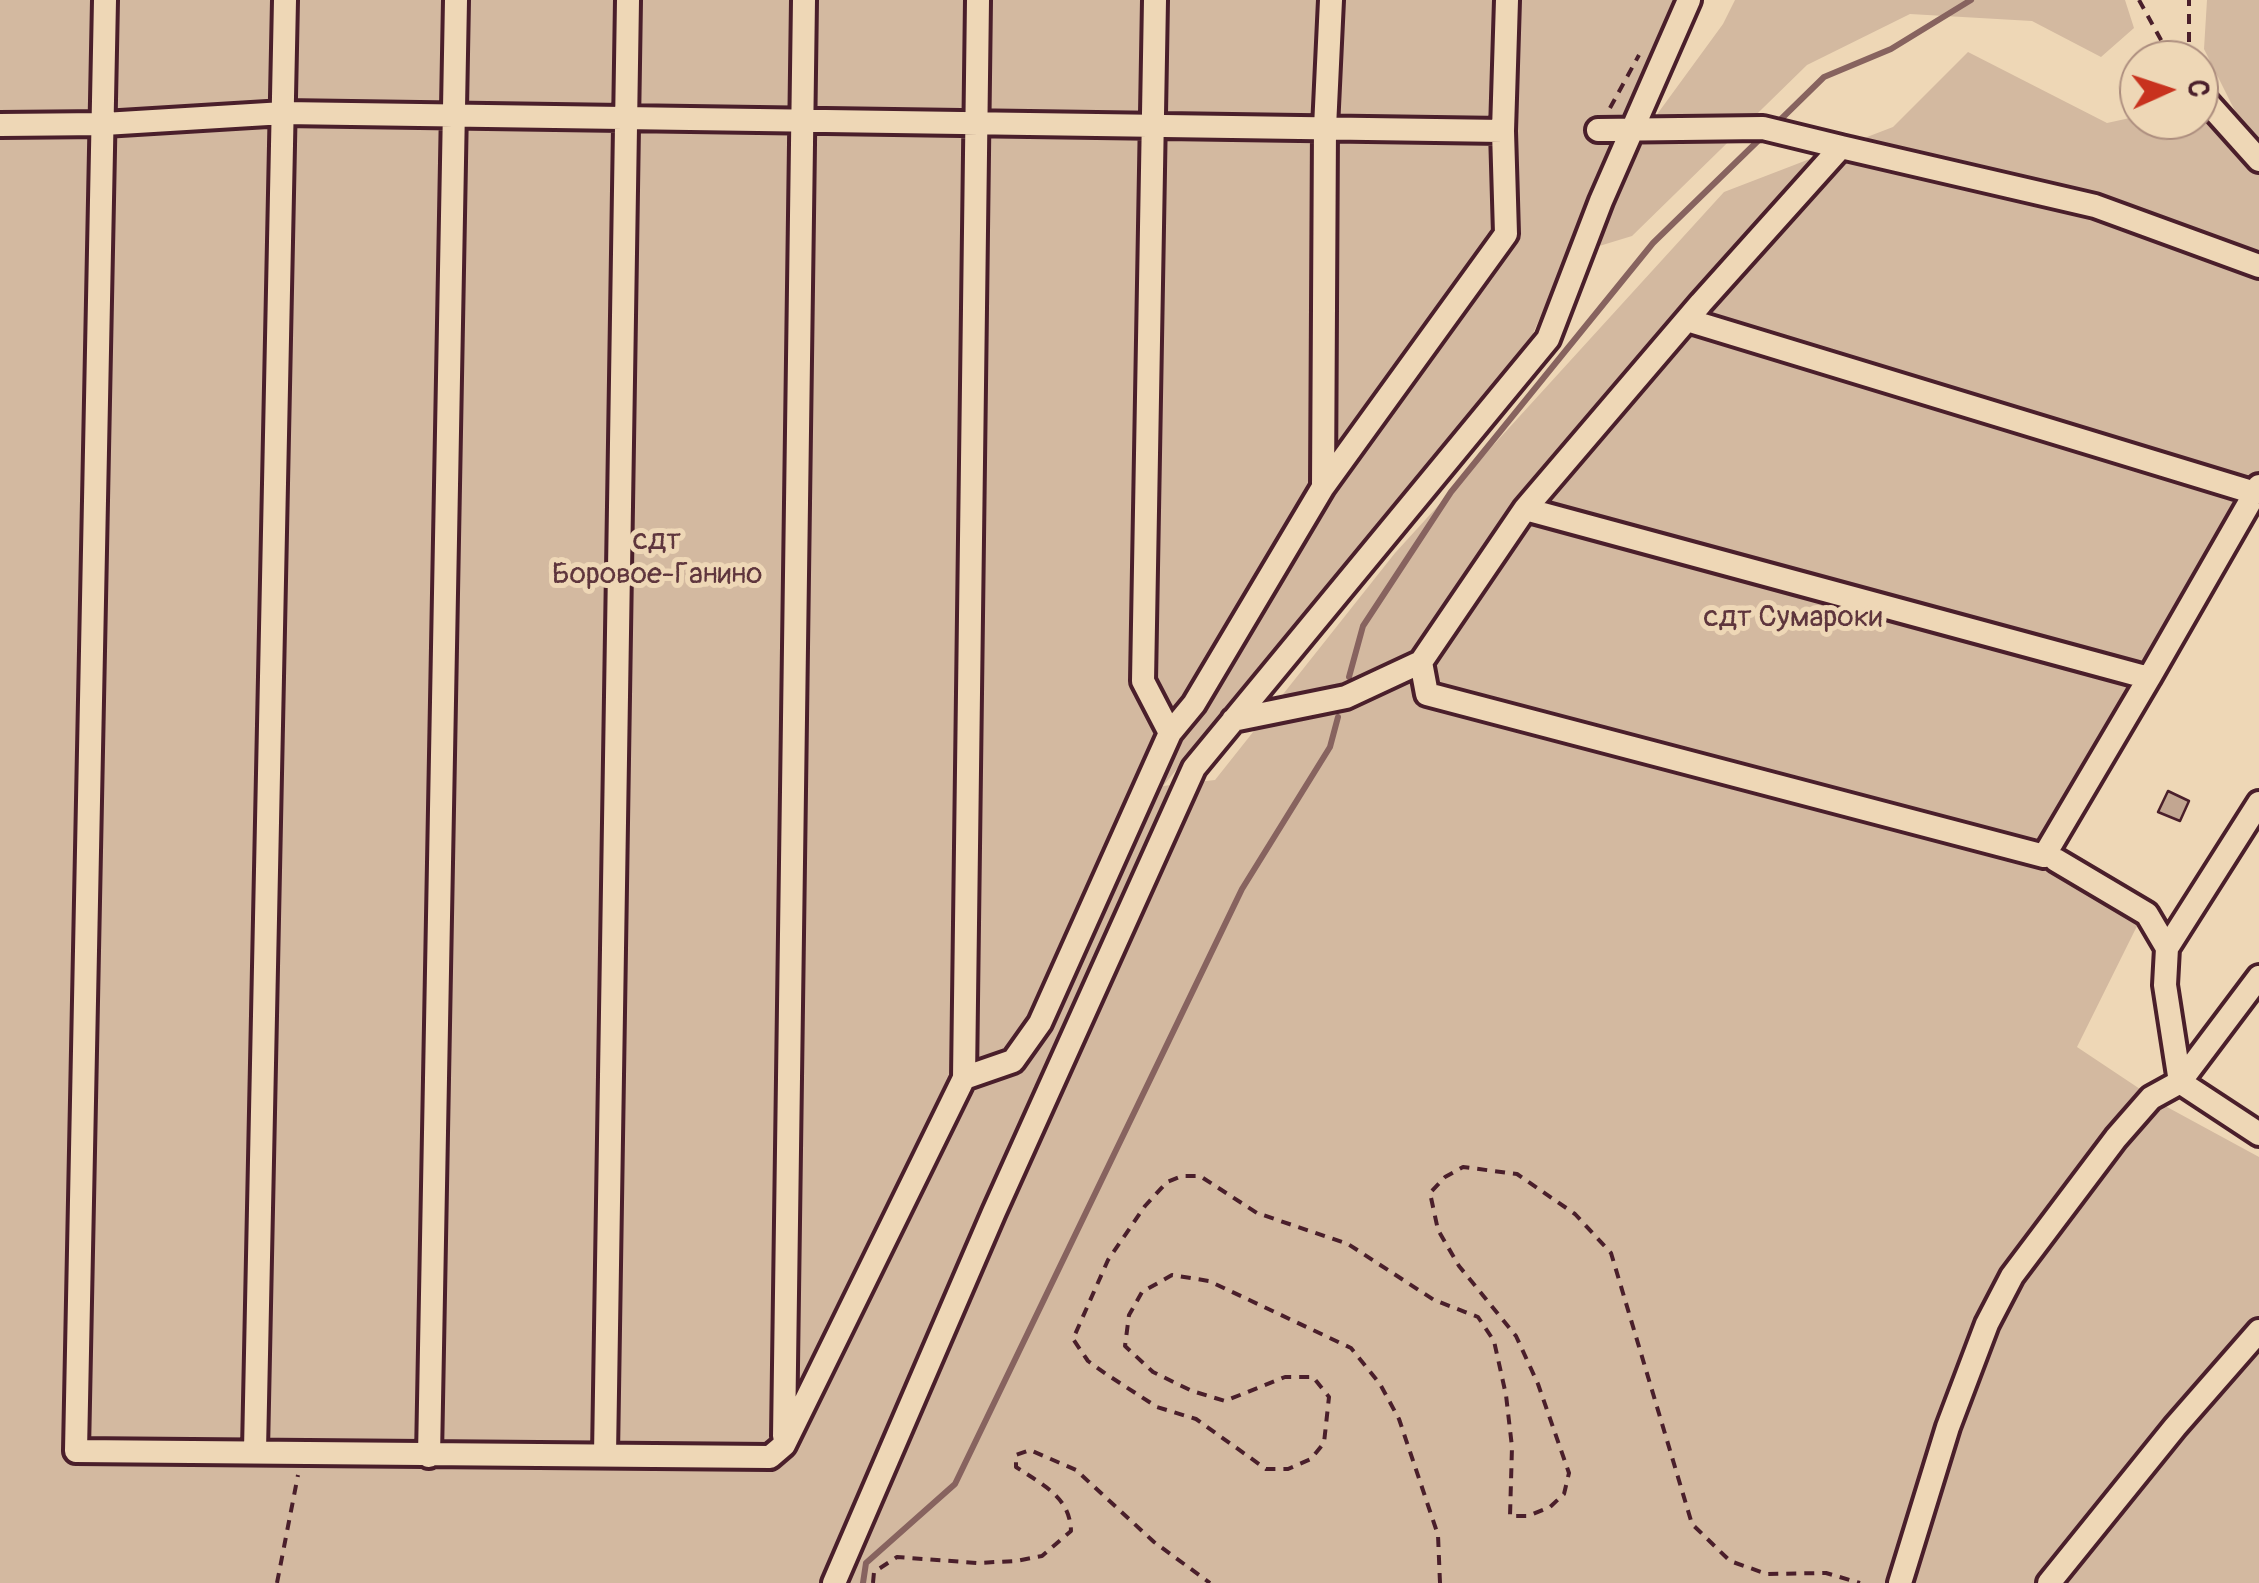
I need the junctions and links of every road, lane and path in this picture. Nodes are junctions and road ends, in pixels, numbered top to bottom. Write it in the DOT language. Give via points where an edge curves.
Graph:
graph roads {
  1 [pos="105,0"];
  2 [pos="285,0"];
  3 [pos="456,0"];
  4 [pos="628,0"];
  5 [pos="804,0"];
  6 [pos="978,0"];
  7 [pos="1155,0"];
  8 [pos="1330,0"];
  9 [pos="1507,0"];
  10 [pos="1689,0"];
  11 [pos="2140,0"];
  12 [pos="2189,0"];
  13 [pos="2161,40"];
  14 [pos="2188,40"];
  15 [pos="1642,49"];
  16 [pos="284,112"];
  17 [pos="456,114"];
  18 [pos="627,116"];
  19 [pos="2219,116"];
  20 [pos="802,119"];
  21 [pos="975,122"];
  22 [pos="104,124"];
  23 [pos="0,125"];
  24 [pos="1152,125"];
  25 [pos="1325,128"];
  26 [pos="1598,130"];
  27 [pos="1632,130"];
  28 [pos="1503,132"];
  29 [pos="1841,147"];
  30 [pos="2259,160"];
  31 [pos="2259,266"];
  32 [pos="1687,320"];
  33 [pos="1324,487"];
  34 [pos="2257,490"];
  35 [pos="1525,509"];
  36 [pos="1421,662"];
  37 [pos="2148,678"];
  38 [pos="1233,720"];
  39 [pos="1170,733"];
  40 [pos="2259,804"];
  41 [pos="2056,860"];
  42 [pos="2167,948"];
  43 [pos="2259,977"];
  44 [pos="964,1078"];
  45 [pos="2180,1082"];
  46 [pos="2259,1134"];
  47 [pos="2259,1331"];
  48 [pos="784,1445"];
  49 [pos="254,1450"];
  50 [pos="302,1452"];
  51 [pos="605,1454"];
  52 [pos="430,1456"];
  53 [pos="1850,1581"];
  54 [pos="277,1583"];
  55 [pos="834,1583"];
  56 [pos="873,1583"];
  57 [pos="1210,1583"];
  58 [pos="1440,1583"];
  59 [pos="1860,1583"];
  60 [pos="1900,1583"];
  61 [pos="2049,1583"];
  1 -- 22 [label="street"];
  2 -- 16 [label="street"];
  3 -- 17 [label="street"];
  4 -- 18 [label="street"];
  5 -- 20 [label="street"];
  6 -- 21 [label="street"];
  7 -- 24 [label="street"];
  8 -- 25 [label="street"];
  9 -- 28 [label="street"];
  10 -- 27 [label="street"];
  11 -- 13 [label="path"];
  12 -- 14 [label="path"];
  15 -- 26 [label="path"];
  16 -- 17 [label="street"];
  16 -- 22 [label="street"];
  16 -- 49 [label="street"];
  17 -- 18 [label="street"];
  17 -- 52 [label="street"];
  18 -- 20 [label="street"];
  18 -- 51 [label="street"];
  19 -- 30 [label="street"];
  20 -- 21 [label="street"];
  20 -- 48 [label="street"];
  21 -- 24 [label="street"];
  21 -- 44 [label="street"];
  22 -- 23 [label="street"];
  22 -- 49 [label="street" via="76,1451"];
  24 -- 25 [label="street"];
  24 -- 39 [label="street" via="1143,681"];
  25 -- 28 [label="street"];
  25 -- 33 [label="street"];
  26 -- 27 [label="street"];
  27 -- 29 [label="street" via="1762,128"];
  27 -- 38 [label="street" via="1548,339"];
  28 -- 33 [label="street" via="1506,234"];
  29 -- 31 [label="street" via="2095,206"];
  29 -- 32 [label="street"];
  32 -- 34 [label="street"];
  32 -- 35 [label="street"];
  33 -- 39 [label="street"];
  34 -- 37 [label="street"];
  35 -- 36 [label="street"];
  35 -- 37 [label="street"];
  36 -- 37 [label="street" via="1427,694 2044,856"];
  36 -- 38 [label="street" via="1346,697"];
  38 -- 55 [label="street" via="1194,768"];
  39 -- 44 [label="street" via="1040,1023 1013,1061"];
  40 -- 42 [label="street"];
  41 -- 42 [label="street" via="2147,914"];
  42 -- 45 [label="street" via="2164,985"];
  43 -- 45 [label="street"];
  44 -- 48 [label="street"];
  45 -- 46 [label="street"];
  45 -- 60 [label="street" via="2151,1098 2116,1138 2012,1276 1954,1410"];
  47 -- 61 [label="street"];
  48 -- 51 [label="street" via="770,1457"];
  49 -- 50 [label="street"];
  50 -- 52 [label="street"];
  50 -- 54 [label="path"];
  51 -- 52 [label="street"];
  53 -- 58 [label="path" via="1826,1573 1767,1574 1730,1561 1692,1524 1611,1253 1575,1214 1517,1174 1463,1167 1430,1193 1438,1230 1459,1266 1516,1336 1570,1473 1564,1494 1528,1516 1510,1516 1506,1394 1494,1341 1478,1317 1434,1300 1348,1244 1257,1212 1200,1176 1167,1182 1108,1260 1073,1339 1097,1368 1157,1407 1196,1419 1266,1469 1311,1459 1324,1443 1329,1397 1313,1377 1286,1377 1225,1401 1153,1372 1125,1346 1129,1316 1142,1292 1172,1275 1209,1281 1352,1348 1399,1419 1438,1534"];
  53 -- 59 [label="path"];
  56 -- 57 [label="path" via="874,1572 897,1556 1016,1561 1042,1556 1071,1532 1070,1514 1054,1492 1016,1468 1016,1456 1030,1450 1076,1470"];
}
